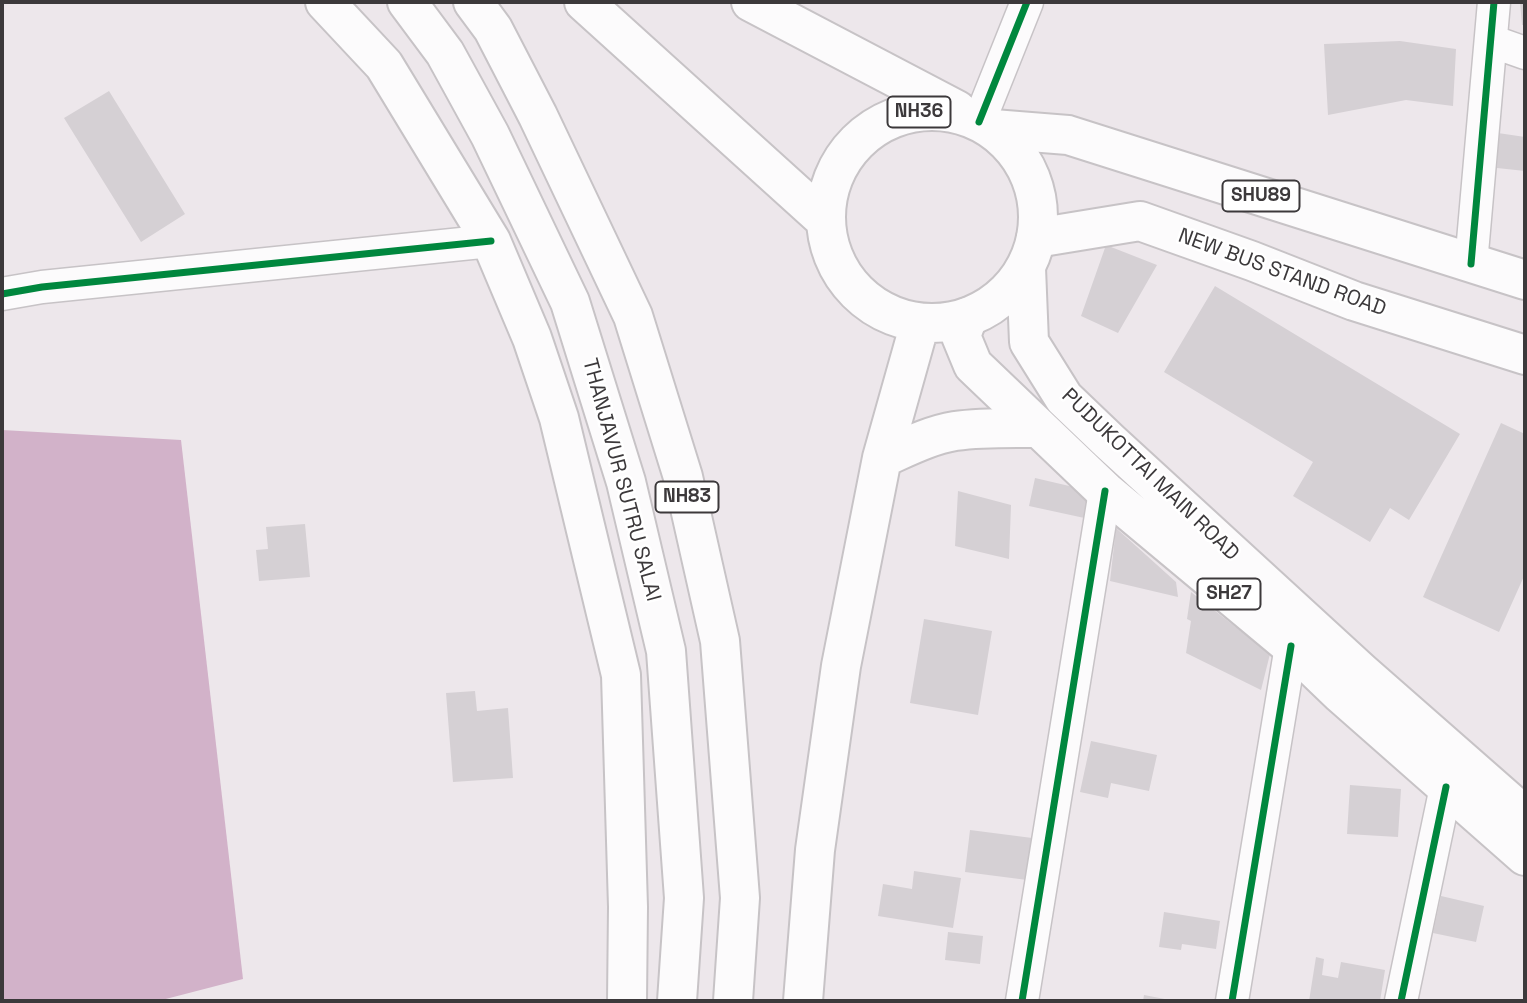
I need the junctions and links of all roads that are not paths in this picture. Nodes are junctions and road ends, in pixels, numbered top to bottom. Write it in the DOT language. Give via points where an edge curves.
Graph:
graph roads {
  1 [pos="325,2"];
  2 [pos="407,2"];
  3 [pos="584,2"];
  4 [pos="751,2"];
  5 [pos="1027,2"];
  6 [pos="1494,2"];
  7 [pos="483,16"];
  8 [pos="1491,41"];
  9 [pos="1525,53"];
  10 [pos="979,122"];
  11 [pos="825,220"];
  12 [pos="491,241"];
  13 [pos="1031,253"];
  14 [pos="1471,264"];
  15 [pos="1525,280"];
  16 [pos="2,295"];
  17 [pos="968,317"];
  18 [pos="920,323"];
  19 [pos="1525,355"];
  20 [pos="1038,428"];
  21 [pos="882,458"];
  22 [pos="1105,491"];
  23 [pos="1291,646"];
  24 [pos="1446,787"];
  25 [pos="1525,816"];
  26 [pos="1525,856"];
  27 [pos="626,1001"];
  28 [pos="677,1001"];
  29 [pos="733,1001"];
  30 [pos="803,1001"];
  31 [pos="1022,1001"];
  32 [pos="1232,1001"];
  33 [pos="1401,1001"];
  1 -- 12 [label="main road" via="384,65"];
  2 -- 28 [label="main road, THANJAVUR SUTRU SALAI / NH83" via="445,53 490,135 570,302 626,482 666,650 684,898"];
  3 -- 11 [label="main road"];
  4 -- 10 [label="main road, NH36"];
  5 -- 10 [label="street"];
  6 -- 8 [label="street"];
  7 -- 29 [label="main road, NH83" via="538,116 633,316 683,477 720,641 740,898"];
  8 -- 9 [label="street"];
  8 -- 14 [label="street"];
  10 -- 11 [label="main road, NH36" via="933,110 900,115 869,130 845,155 830,186"];
  10 -- 13 [label="main road, NH36" via="1015,150 1031,177 1038,207"];
  10 -- 14 [label="main road, SHU89" via="1068,135"];
  11 -- 18 [label="main road, NH36" via="844,277 865,299 891,315"];
  12 -- 16 [label="street" via="42,287"];
  12 -- 27 [label="main road" via="559,418 621,675"];
  13 -- 17 [label="main road, NH36" via="1010,289 991,306"];
  13 -- 19 [label="main road, NEW BUS STAND ROAD" via="1140,221 1354,301"];
  13 -- 25 [label="main road, PUDUKOTTAI MAIN ROAD / SH27" via="1029,342 1064,398"];
  14 -- 15 [label="main road, SHU89"];
  17 -- 18 [label="main road, NH36"];
  17 -- 20 [label="main road, SH27" via="961,336 973,365"];
  18 -- 21 [label="main road"];
  20 -- 21 [label="main road" via="952,432"];
  20 -- 22 [label="main road, SH27"];
  21 -- 30 [label="main road" via="839,679 815,850"];
  22 -- 23 [label="main road, SH27"];
  22 -- 31 [label="street"];
  23 -- 24 [label="main road, SH27"];
  23 -- 32 [label="street"];
  24 -- 26 [label="main road, SH27"];
  24 -- 33 [label="street"];
}
